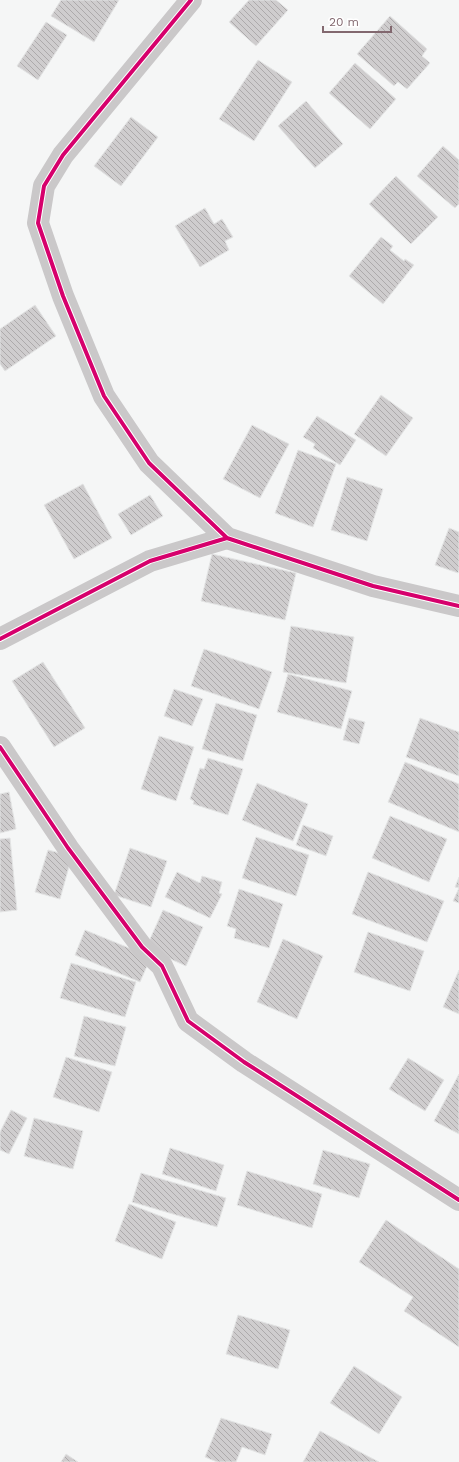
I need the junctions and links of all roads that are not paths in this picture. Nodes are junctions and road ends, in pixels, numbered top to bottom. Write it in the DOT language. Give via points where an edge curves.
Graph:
graph roads {
  1 [pos="191,0"];
  2 [pos="227,538"];
  3 [pos="459,606"];
  4 [pos="0,639"];
  5 [pos="0,747"];
  6 [pos="459,1200"];
  1 -- 2 [label="street" via="64,155 44,186 38,223 104,396 149,463"];
  2 -- 3 [label="street" via="373,586"];
  2 -- 4 [label="street" via="150,561"];
  5 -- 6 [label="street" via="72,854 142,947 162,966 188,1022 244,1062"];
}
